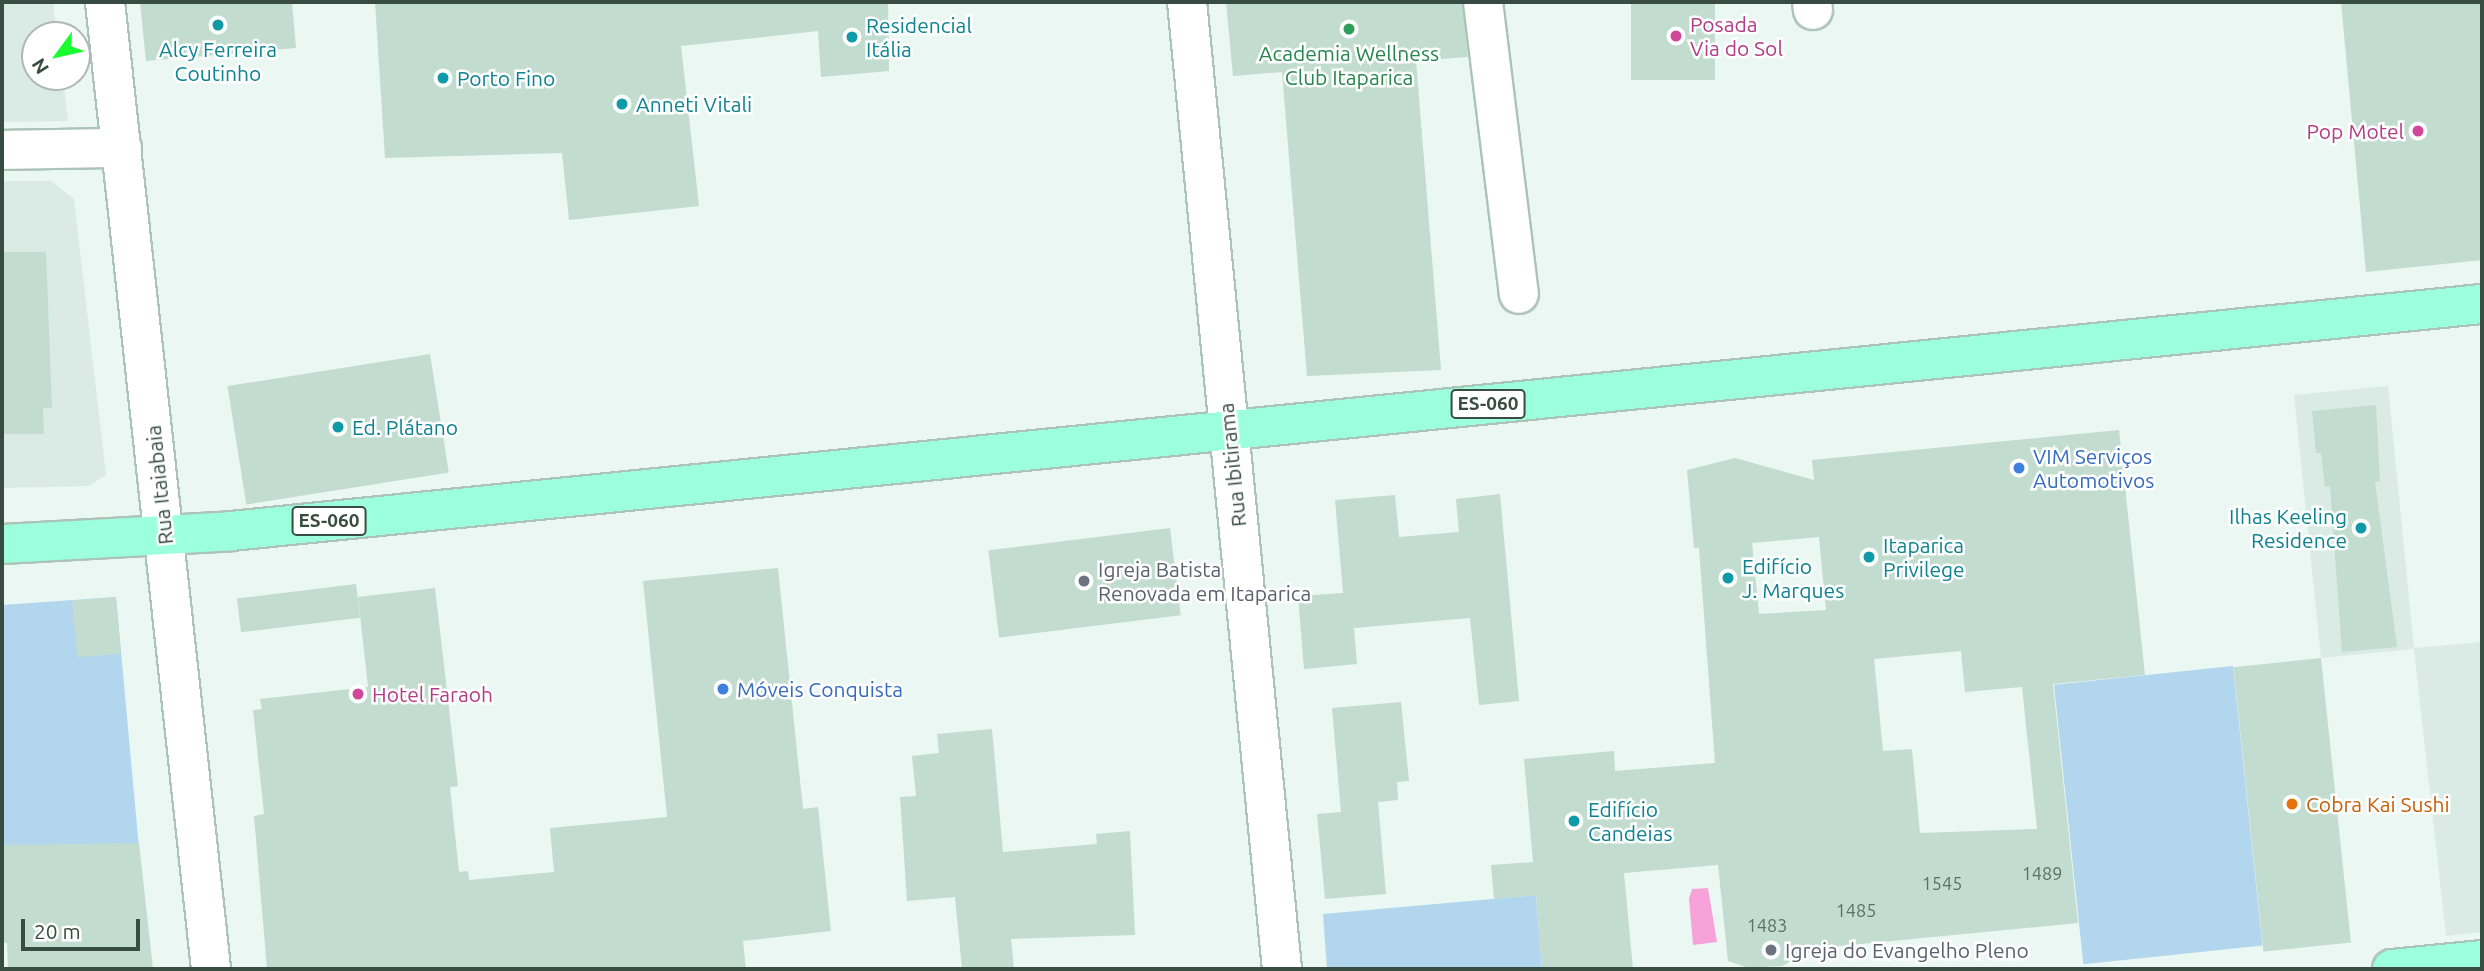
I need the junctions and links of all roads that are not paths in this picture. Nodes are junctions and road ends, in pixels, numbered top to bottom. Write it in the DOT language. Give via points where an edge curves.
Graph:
graph roads {
  1 [pos="105,2"];
  2 [pos="1186,2"];
  3 [pos="1483,2"];
  4 [pos="122,148"];
  5 [pos="2,150"];
  6 [pos="1519,294"];
  7 [pos="2482,304"];
  8 [pos="1229,430"];
  9 [pos="164,535"];
  10 [pos="2,544"];
  11 [pos="2482,960"];
  12 [pos="211,969"];
  13 [pos="1282,969"];
  14 [pos="2392,969"];
  1 -- 4 [label="street, Rua Itaiabaia"];
  2 -- 8 [label="street, Rua Ibitirama"];
  3 -- 6 [label="street"];
  4 -- 5 [label="street"];
  4 -- 9 [label="street, Rua Itaiabaia"];
  7 -- 8 [label="main road, ES-060"];
  8 -- 9 [label="main road, ES-060"];
  8 -- 13 [label="street, Rua Ibitirama"];
  9 -- 10 [label="main road, ES-060"];
  9 -- 12 [label="street, Rua Itaiabaia"];
  11 -- 14 [label="main road"];
}
